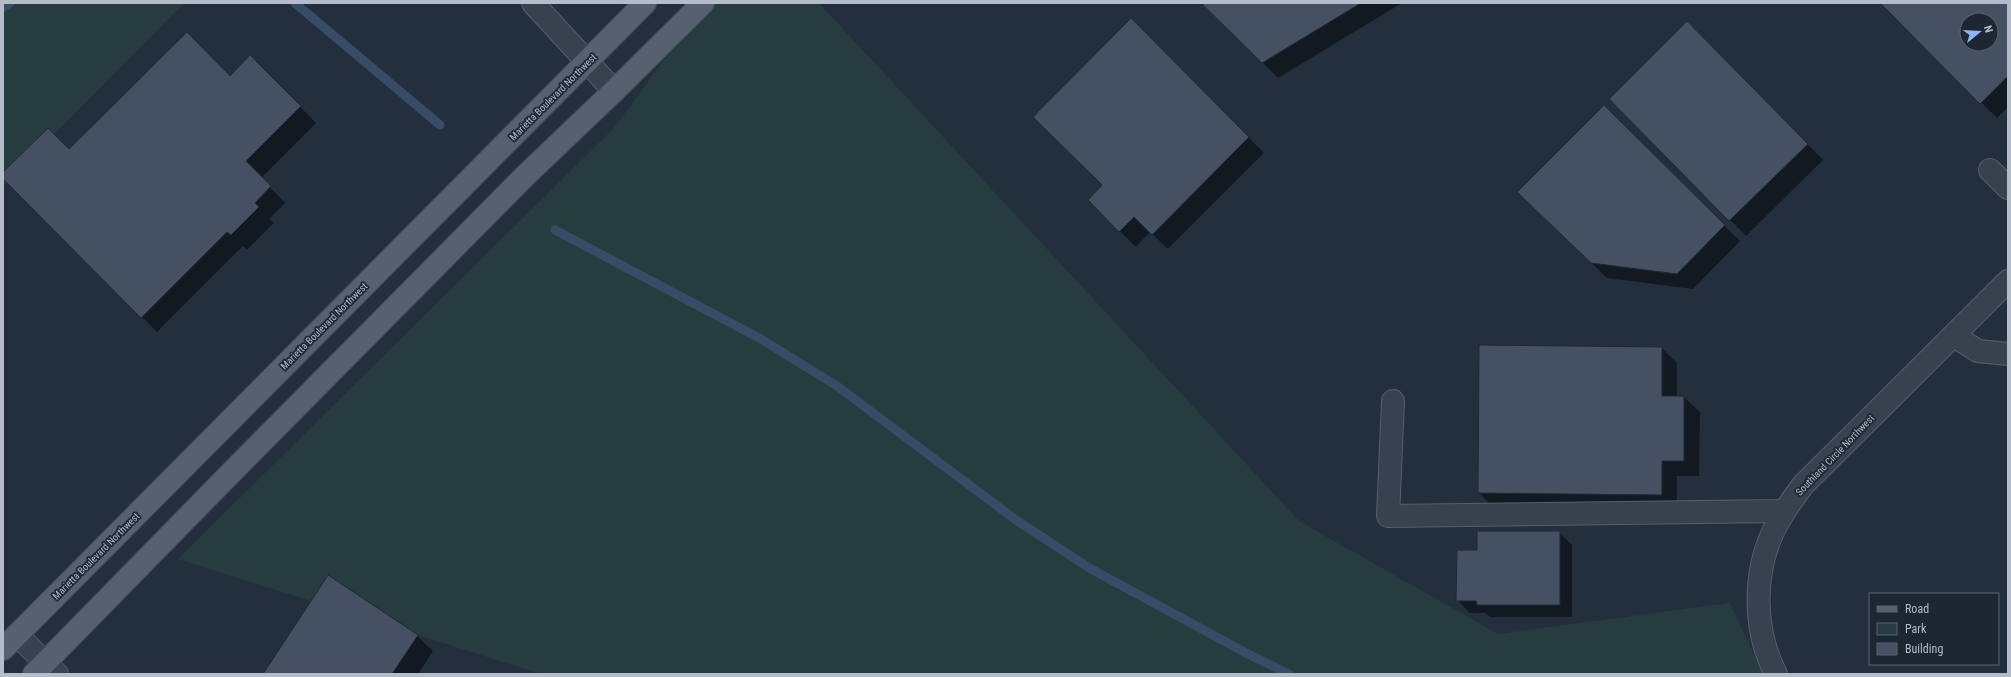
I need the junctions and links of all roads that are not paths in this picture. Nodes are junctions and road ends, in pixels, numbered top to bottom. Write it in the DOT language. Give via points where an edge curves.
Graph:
graph roads {
  1 [pos="533,3"];
  2 [pos="645,3"];
  3 [pos="703,3"];
  4 [pos="587,62"];
  5 [pos="614,91"];
  6 [pos="1990,170"];
  7 [pos="2008,188"];
  8 [pos="2008,281"];
  9 [pos="1954,336"];
  10 [pos="2008,354"];
  11 [pos="1393,401"];
  12 [pos="1784,511"];
  13 [pos="10,642"];
  14 [pos="45,670"];
  15 [pos="1776,674"];
  1 -- 4 [label="street"];
  2 -- 4 [label="main road, Marietta Boulevard Northwest"];
  3 -- 5 [label="main road"];
  4 -- 5 [label="street"];
  4 -- 13 [label="main road, Marietta Boulevard Northwest"];
  5 -- 14 [label="main road" via="525,176 226,477"];
  6 -- 7 [label="street"];
  8 -- 9 [label="street, Southland Circle Northwest"];
  9 -- 10 [label="street" via="1978,351"];
  9 -- 12 [label="street, Southland Circle Northwest" via="1803,485"];
  11 -- 12 [label="street" via="1388,516"];
  12 -- 15 [label="street, Southland Circle Northwest" via="1763,560 1759,589 1761,632"];
  13 -- 14 [label="street"];
}
